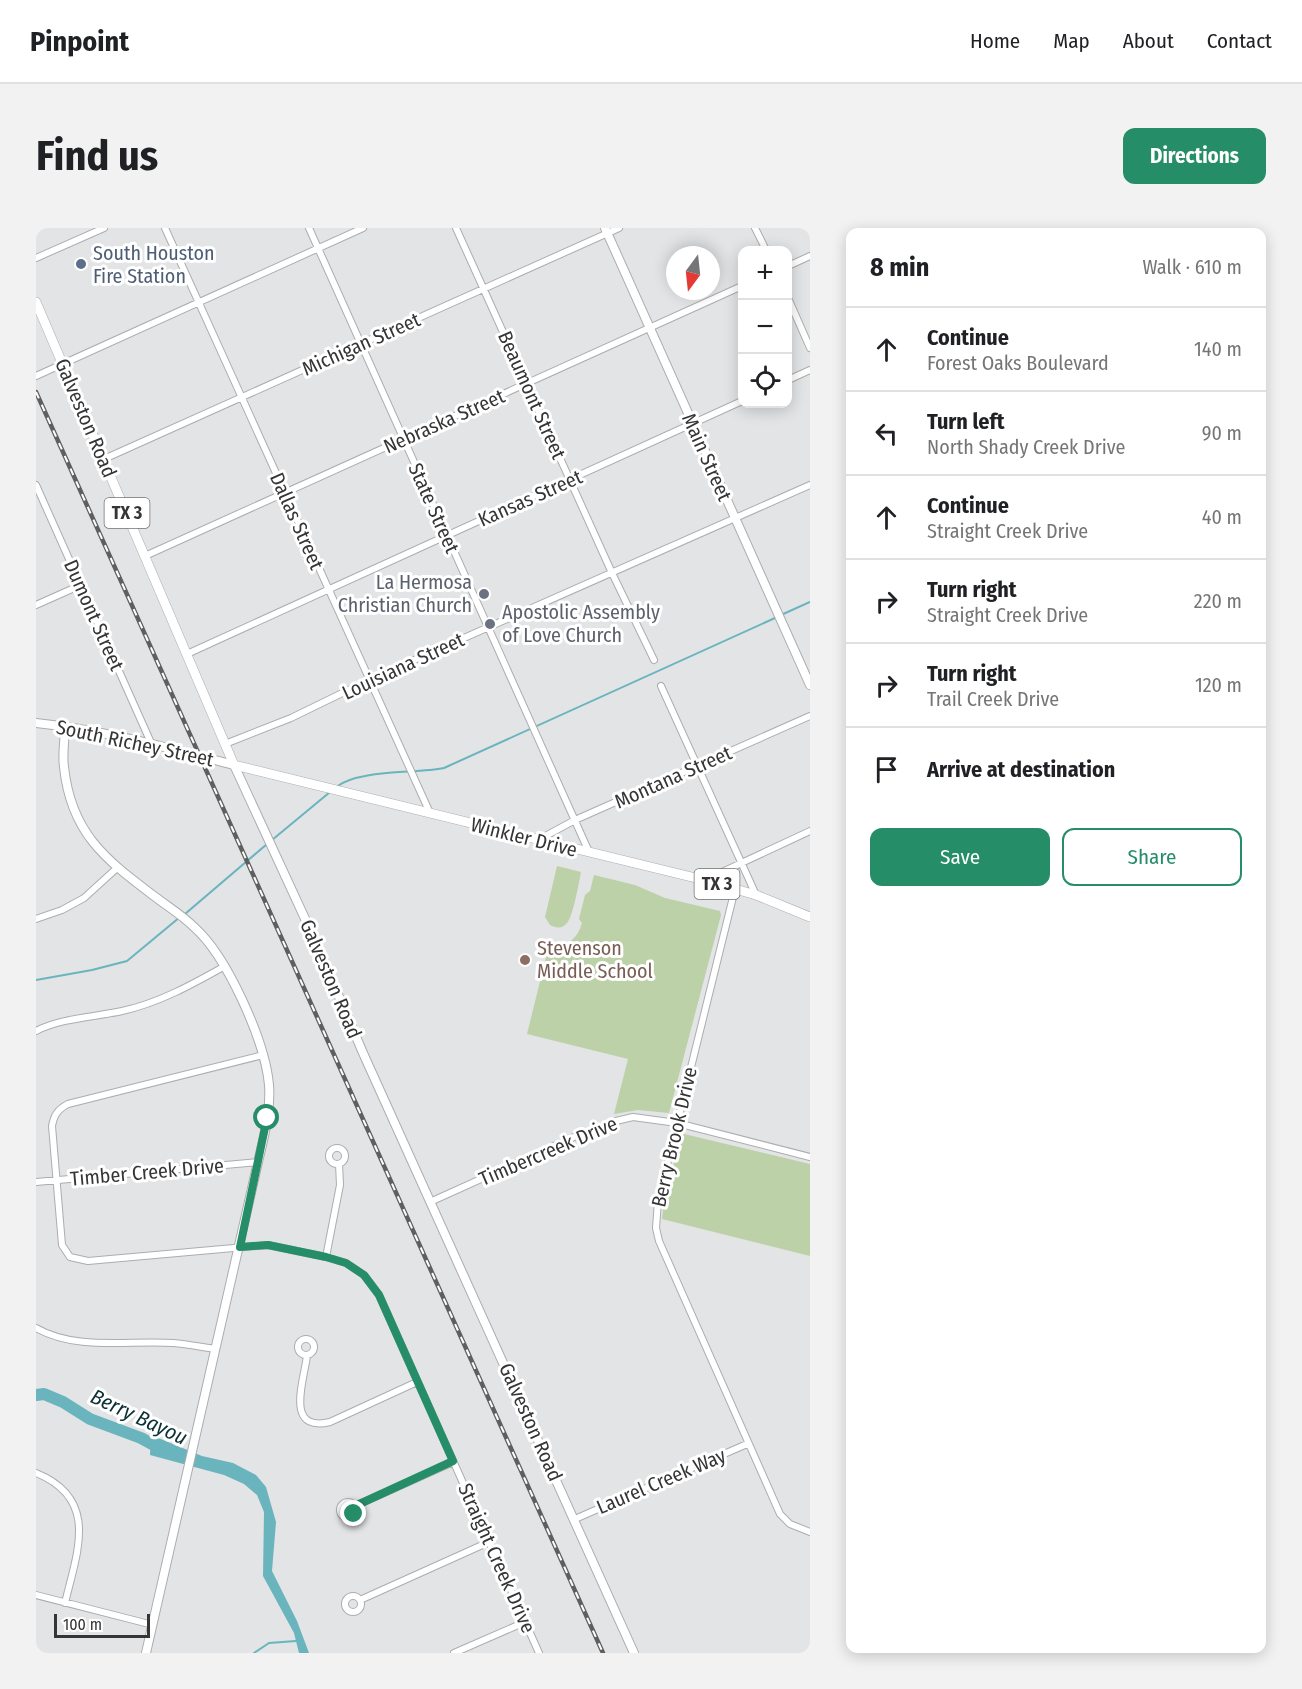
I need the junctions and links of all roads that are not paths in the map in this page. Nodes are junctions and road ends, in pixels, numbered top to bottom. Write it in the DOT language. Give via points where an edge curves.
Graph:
graph roads {
  1 [pos="104,228"];
  2 [pos="165,228"];
  3 [pos="309,228"];
  4 [pos="363,228"];
  5 [pos="456,228"];
  6 [pos="619,228"];
  7 [pos="755,228"];
  8 [pos="606,231"];
  9 [pos="764,246"];
  10 [pos="318,249"];
  11 [pos="810,256"];
  12 [pos="36,258"];
  13 [pos="792,264"];
  14 [pos="738,288"];
  15 [pos="484,290"];
  16 [pos="789,300"];
  17 [pos="36,302"];
  18 [pos="199,302"];
  19 [pos="649,328"];
  20 [pos="361,344"];
  21 [pos="810,348"];
  22 [pos="63,364"];
  23 [pos="810,370"];
  24 [pos="36,376"];
  25 [pos="792,378"];
  26 [pos="526,384"];
  27 [pos="242,398"];
  28 [pos="738,403"];
  29 [pos="692,424"];
  30 [pos="404,439"];
  31 [pos="104,459"];
  32 [pos="570,480"];
  33 [pos="810,485"];
  34 [pos="37,489"];
  35 [pos="285,492"];
  36 [pos="735,518"];
  37 [pos="447,536"];
  38 [pos="145,556"];
  39 [pos="612,573"];
  40 [pos="81,585"];
  41 [pos="329,590"];
  42 [pos="36,605"];
  43 [pos="488,627"];
  44 [pos="187,654"];
  45 [pos="654,660"];
  46 [pos="369,680"];
  47 [pos="810,685"];
  48 [pos="661,686"];
  49 [pos="810,716"];
  50 [pos="36,723"];
  51 [pos="65,726"];
  52 [pos="225,744"];
  53 [pos="153,745"];
  54 [pos="234,765"];
  55 [pos="698,765"];
  56 [pos="430,813"];
  57 [pos="575,820"];
  58 [pos="810,831"];
  59 [pos="538,840"];
  60 [pos="590,853"];
  61 [pos="741,862"];
  62 [pos="117,868"];
  63 [pos="704,880"];
  64 [pos="735,889"];
  65 [pos="756,895"];
  66 [pos="810,917"];
  67 [pos="36,919"];
  68 [pos="225,966"];
  69 [pos="36,1031"];
  70 [pos="263,1055"];
  71 [pos="677,1123"];
  72 [pos="810,1157"];
  73 [pos="258,1162"];
  74 [pos="339,1164"];
  75 [pos="56,1180"];
  76 [pos="36,1182"];
  77 [pos="430,1202"];
  78 [pos="240,1247"];
  79 [pos="326,1257"];
  80 [pos="36,1328"];
  81 [pos="215,1349"];
  82 [pos="307,1355"];
  83 [pos="417,1382"];
  84 [pos="747,1444"];
  85 [pos="453,1461"];
  86 [pos="36,1473"];
  87 [pos="355,1506"];
  88 [pos="575,1519"];
  89 [pos="810,1532"];
  90 [pos="489,1542"];
  91 [pos="36,1595"];
  92 [pos="360,1600"];
  93 [pos="65,1603"];
  94 [pos="525,1622"];
  95 [pos="153,1625"];
  96 [pos="146,1653"];
  97 [pos="454,1653"];
  98 [pos="539,1653"];
  99 [pos="634,1653"];
  1 -- 12 [label="street"];
  2 -- 18 [label="street, Dallas Street"];
  3 -- 10 [label="street, State Street"];
  4 -- 10 [label="street"];
  5 -- 15 [label="street, Beaumont Street"];
  6 -- 8 [label="street, Michigan Street"];
  7 -- 9 [label="street"];
  8 -- 15 [label="street, Michigan Street"];
  8 -- 19 [label="street, Main Street"];
  10 -- 18 [label="street"];
  10 -- 20 [label="street, State Street"];
  11 -- 13 [label="street"];
  14 -- 19 [label="street, Nebraska Street"];
  15 -- 20 [label="street, Michigan Street"];
  15 -- 26 [label="street, Beaumont Street"];
  16 -- 21 [label="street"];
  17 -- 22 [label="main road, Galveston Road / TX 3"];
  18 -- 22 [label="street"];
  18 -- 27 [label="street, Dallas Street"];
  19 -- 26 [label="street, Nebraska Street"];
  19 -- 29 [label="street, Main Street"];
  20 -- 27 [label="street, Michigan Street"];
  20 -- 30 [label="street, State Street"];
  22 -- 24 [label="street"];
  22 -- 31 [label="main road, Galveston Road / TX 3"];
  23 -- 25 [label="street"];
  26 -- 30 [label="street, Nebraska Street"];
  26 -- 32 [label="street, Beaumont Street"];
  27 -- 31 [label="street, Michigan Street"];
  27 -- 35 [label="street, Dallas Street"];
  28 -- 29 [label="street, Kansas Street"];
  29 -- 32 [label="street, Kansas Street"];
  29 -- 36 [label="street, Main Street"];
  30 -- 35 [label="street, Nebraska Street"];
  30 -- 37 [label="street, State Street"];
  31 -- 38 [label="main road, Galveston Road / TX 3"];
  32 -- 37 [label="street, Kansas Street"];
  32 -- 39 [label="street, Beaumont Street"];
  33 -- 36 [label="street, Louisiana Street"];
  34 -- 40 [label="street, Dumont Street"];
  35 -- 38 [label="street, Nebraska Street"];
  35 -- 41 [label="street, Dallas Street"];
  36 -- 39 [label="street, Louisiana Street"];
  36 -- 47 [label="street, Main Street"];
  37 -- 41 [label="street, Kansas Street"];
  37 -- 43 [label="street, State Street"];
  38 -- 44 [label="main road, Galveston Road / TX 3"];
  39 -- 43 [label="street, Louisiana Street"];
  39 -- 45 [label="street, Beaumont Street"];
  40 -- 42 [label="street"];
  40 -- 53 [label="street, Dumont Street"];
  41 -- 44 [label="street, Kansas Street"];
  41 -- 46 [label="street, Dallas Street"];
  43 -- 46 [label="street, Louisiana Street"];
  43 -- 57 [label="street, State Street"];
  44 -- 52 [label="main road, Galveston Road / TX 3"];
  46 -- 52 [label="street, Louisiana Street"];
  46 -- 56 [label="street, Dallas Street"];
  48 -- 55 [label="street"];
  49 -- 55 [label="street, Montana Street"];
  50 -- 51 [label="street, South Richey Street"];
  51 -- 53 [label="street, South Richey Street"];
  51 -- 62 [label="street" via="64,766 73,810 98,850"];
  52 -- 54 [label="main road, Galveston Road / TX 3"];
  53 -- 54 [label="street, South Richey Street"];
  54 -- 56 [label="main road, Winkler Drive / TX 3"];
  54 -- 77 [label="street, Galveston Road"];
  55 -- 57 [label="street, Montana Street"];
  55 -- 61 [label="street"];
  56 -- 59 [label="main road, Winkler Drive / TX 3"];
  57 -- 59 [label="street, Montana Street"];
  57 -- 60 [label="street, State Street"];
  58 -- 61 [label="street"];
  59 -- 60 [label="main road, Winkler Drive / TX 3"];
  60 -- 63 [label="main road, Winkler Drive / TX 3"];
  61 -- 63 [label="street"];
  61 -- 65 [label="street"];
  62 -- 67 [label="street" via="84,898"];
  62 -- 68 [label="street" via="192,925"];
  63 -- 64 [label="main road, Winkler Drive / TX 3"];
  64 -- 65 [label="main road, Winkler Drive / TX 3"];
  64 -- 71 [label="street, Berry Brook Drive"];
  65 -- 66 [label="main road, Winkler Drive / TX 3"];
  68 -- 69 [label="street" via="141,1005"];
  68 -- 70 [label="street"];
  70 -- 73 [label="street" via="269,1100"];
  70 -- 75 [label="street, Straight Creek Drive" via="60,1108 52,1126"];
  71 -- 72 [label="street, Timbercreek Drive"];
  71 -- 77 [label="street, Timbercreek Drive" via="633,1117 616,1121"];
  71 -- 84 [label="street, Berry Brook Drive" via="658,1201 656,1228"];
  73 -- 75 [label="street, Timber Creek Drive"];
  73 -- 78 [label="street"];
  74 -- 79 [label="street" via="340,1185"];
  75 -- 76 [label="street, Timber Creek Drive"];
  75 -- 78 [label="street, Straight Creek Drive" via="62,1245 70,1257 88,1261"];
  77 -- 88 [label="street, Galveston Road"];
  78 -- 79 [label="street, Straight Creek Drive" via="268,1245"];
  78 -- 81 [label="street"];
  79 -- 83 [label="street, Straight Creek Drive" via="346,1263 373,1286"];
  80 -- 81 [label="street" via="81,1342 173,1343"];
  81 -- 95 [label="street"];
  82 -- 83 [label="street" via="299,1408 316,1423 330,1422"];
  83 -- 85 [label="street, Straight Creek Drive"];
  84 -- 88 [label="street, Laurel Creek Way"];
  84 -- 89 [label="street, Berry Brook Drive" via="780,1514 790,1524"];
  85 -- 87 [label="street"];
  85 -- 90 [label="street, Straight Creek Drive"];
  86 -- 93 [label="street" via="68,1495 79,1521 80,1542"];
  88 -- 99 [label="street, Galveston Road"];
  90 -- 92 [label="street"];
  90 -- 94 [label="street, Straight Creek Drive"];
  91 -- 93 [label="street"];
  93 -- 95 [label="street"];
  94 -- 97 [label="street"];
  94 -- 98 [label="street, Straight Creek Drive"];
  95 -- 96 [label="street"];
}
